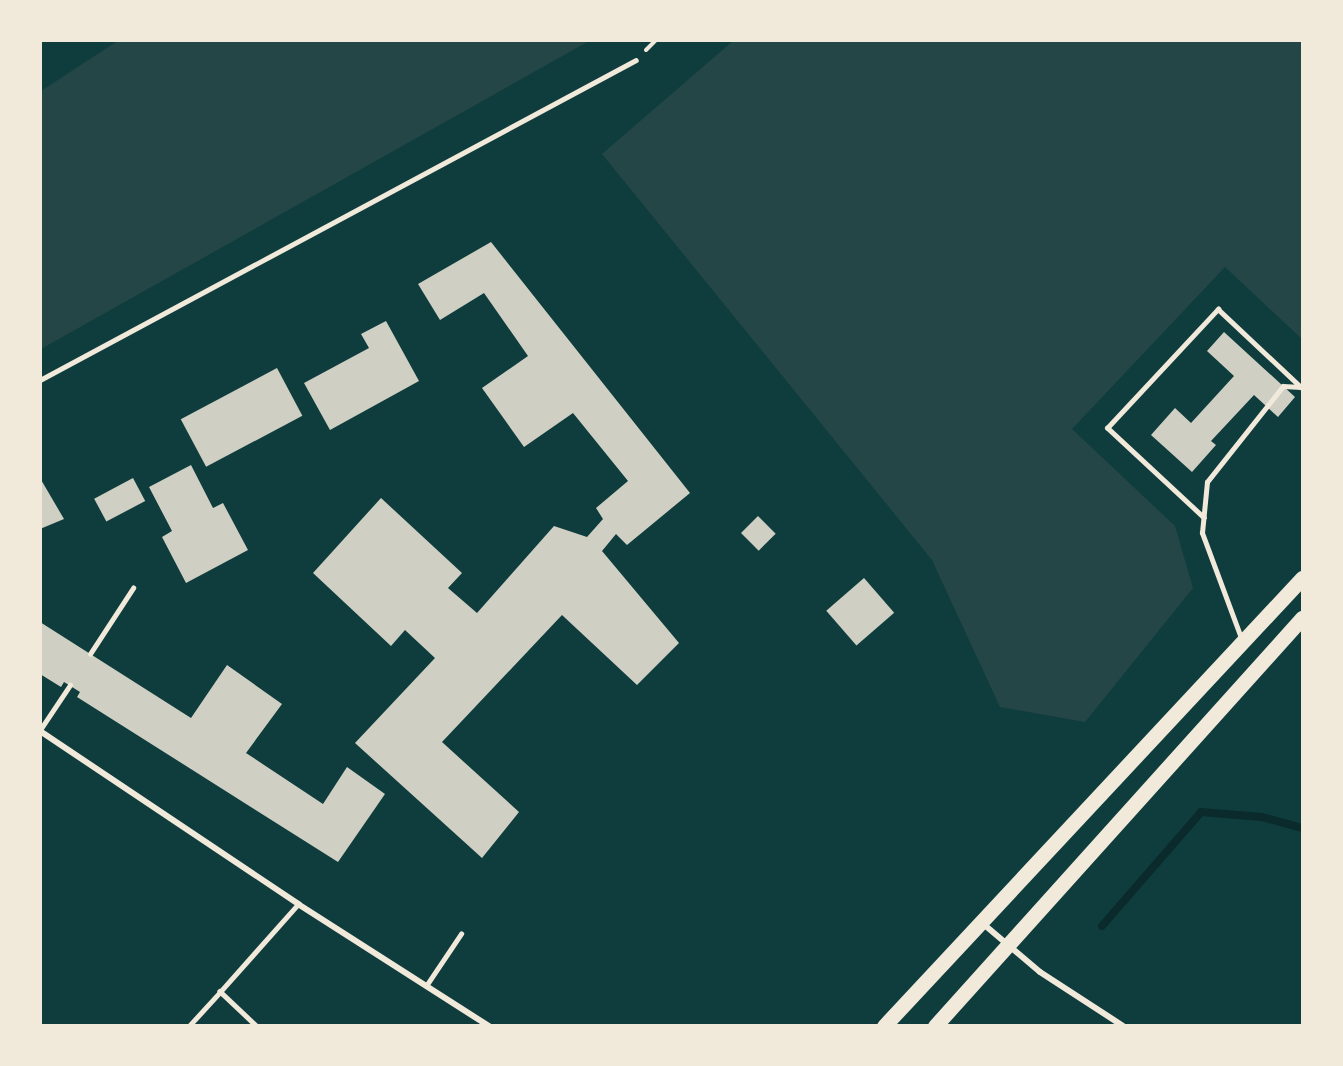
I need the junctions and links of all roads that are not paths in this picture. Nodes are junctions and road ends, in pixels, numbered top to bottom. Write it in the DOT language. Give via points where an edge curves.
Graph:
graph roads {
  1 [pos="636,60"];
  2 [pos="40,380"];
  3 [pos="1302,387"];
  4 [pos="1204,519"];
  5 [pos="1302,579"];
  6 [pos="133,588"];
  7 [pos="1302,618"];
  8 [pos="1243,643"];
  9 [pos="90,654"];
  10 [pos="70,685"];
  11 [pos="40,731"];
  12 [pos="298,904"];
  13 [pos="980,922"];
  14 [pos="461,934"];
  15 [pos="1007,947"];
  16 [pos="426,986"];
  17 [pos="220,992"];
  18 [pos="189,1026"];
  19 [pos="256,1026"];
  20 [pos="489,1026"];
  21 [pos="884,1026"];
  22 [pos="935,1026"];
  23 [pos="1123,1026"];
  1 -- 2 [label="lane"];
  3 -- 4 [label="lane" via="1283,386 1207,482"];
  3 -- 4 [label="lane" via="1218,309 1107,428"];
  4 -- 8 [label="lane" via="1203,533"];
  5 -- 8 [label="main road"];
  6 -- 9 [label="lane"];
  7 -- 15 [label="main road"];
  8 -- 13 [label="main road"];
  10 -- 11 [label="lane"];
  11 -- 12 [label="street"];
  12 -- 16 [label="street"];
  12 -- 17 [label="lane"];
  13 -- 15 [label="street"];
  13 -- 21 [label="main road"];
  14 -- 16 [label="lane"];
  15 -- 22 [label="main road"];
  15 -- 23 [label="street"];
  16 -- 20 [label="street"];
  17 -- 18 [label="lane"];
  17 -- 19 [label="lane"];
}
